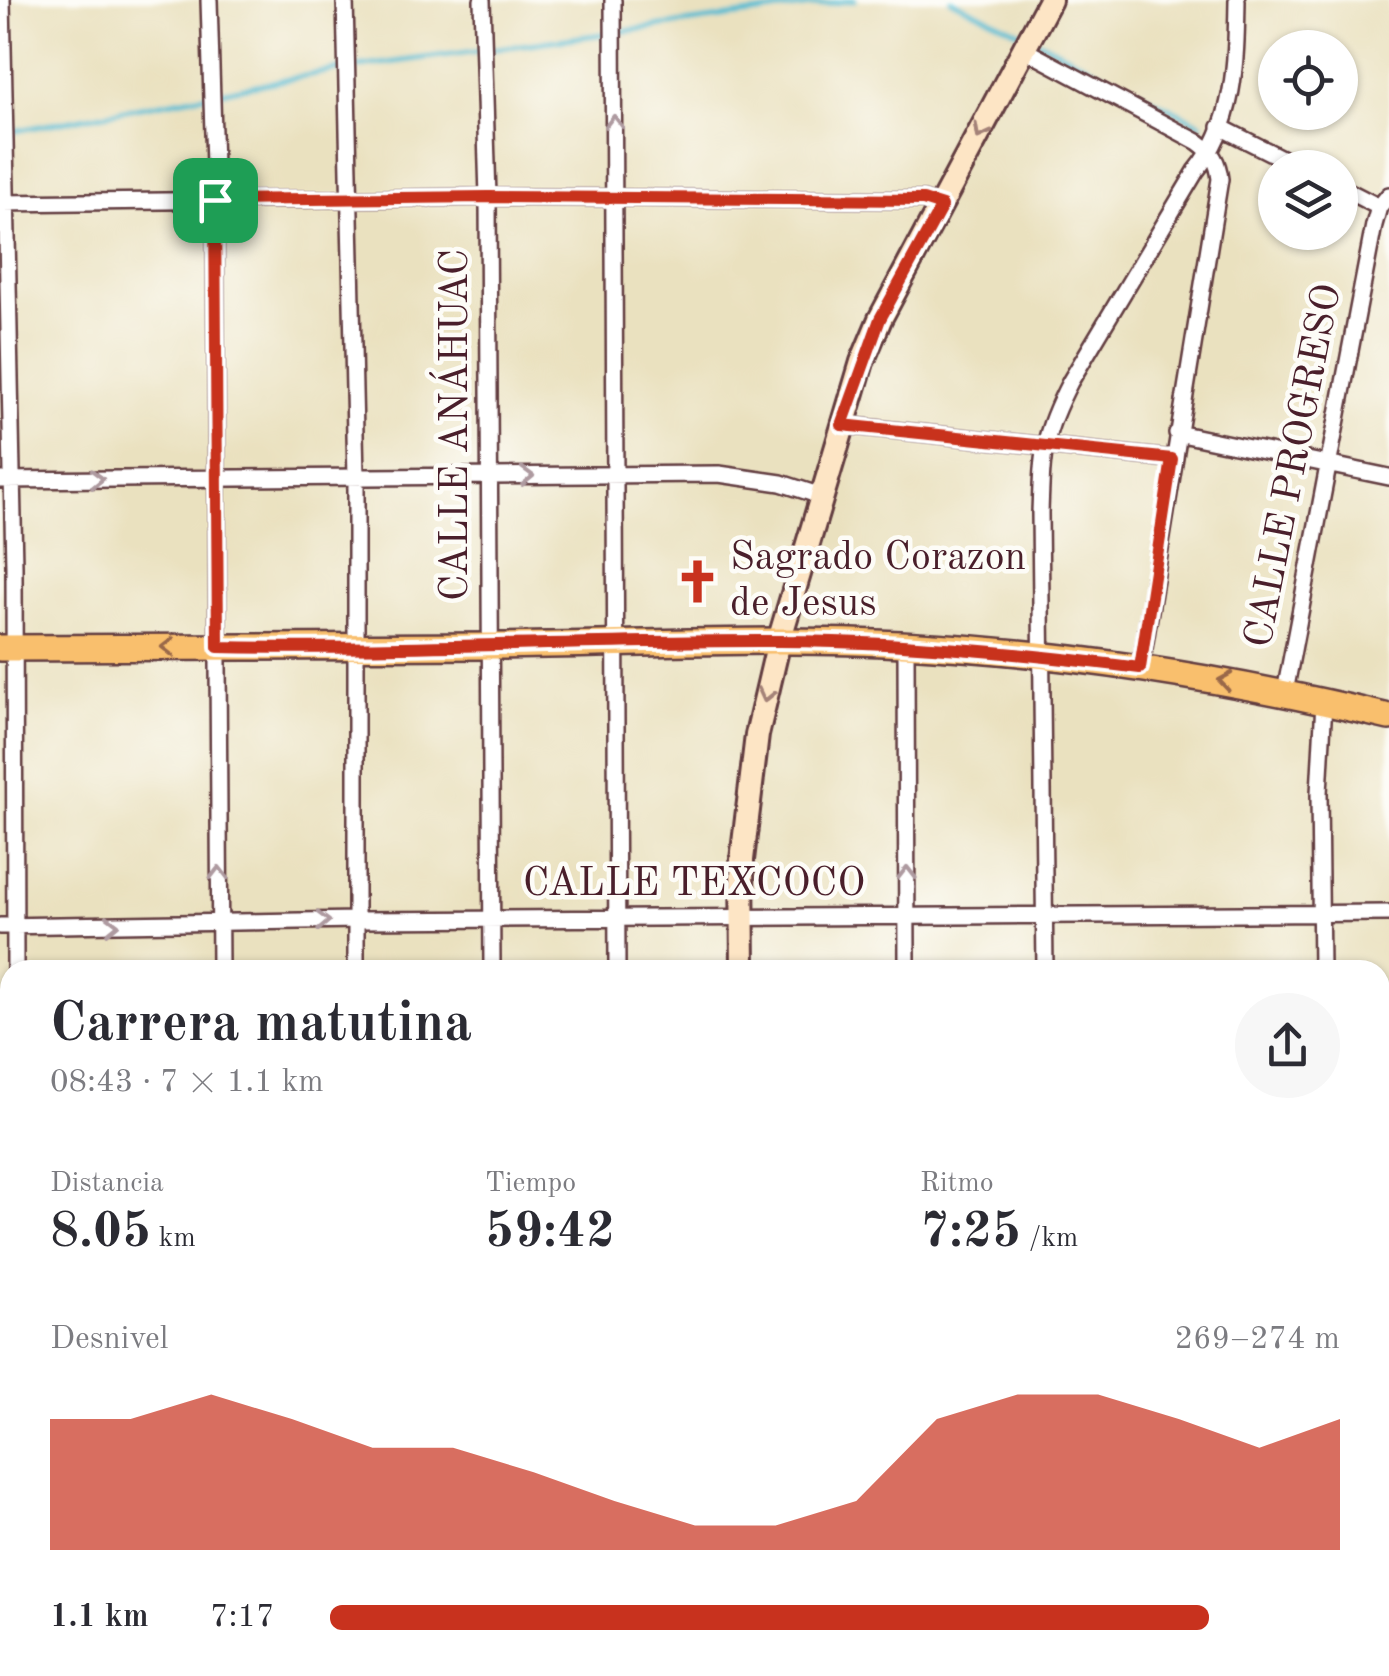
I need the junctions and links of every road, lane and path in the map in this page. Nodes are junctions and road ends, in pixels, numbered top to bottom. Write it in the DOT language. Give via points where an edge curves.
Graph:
graph roads {
  1 [pos="2,0"];
  2 [pos="209,0"];
  3 [pos="345,0"];
  4 [pos="482,0"];
  5 [pos="614,0"];
  6 [pos="1237,0"];
  7 [pos="1045,10"];
  8 [pos="1026,48"];
  9 [pos="1220,127"];
  10 [pos="1266,150"];
  11 [pos="1211,152"];
  12 [pos="1358,192"];
  13 [pos="488,197"];
  14 [pos="352,198"];
  15 [pos="1385,199"];
  16 [pos="215,200"];
  17 [pos="614,200"];
  18 [pos="4,203"];
  19 [pos="942,206"];
  20 [pos="842,425"];
  21 [pos="1177,434"];
  22 [pos="1043,445"];
  23 [pos="1172,459"];
  24 [pos="1328,465"];
  25 [pos="616,475"];
  26 [pos="356,477"];
  27 [pos="488,477"];
  28 [pos="1389,477"];
  29 [pos="217,478"];
  30 [pos="6,480"];
  31 [pos="821,496"];
  32 [pos="779,640"];
  33 [pos="616,645"];
  34 [pos="906,645"];
  35 [pos="357,646"];
  36 [pos="491,646"];
  37 [pos="218,647"];
  38 [pos="7,648"];
  39 [pos="1042,656"];
  40 [pos="1140,668"];
  41 [pos="1285,692"];
  42 [pos="1324,702"];
  43 [pos="1389,717"];
  44 [pos="1389,912"];
  45 [pos="1320,914"];
  46 [pos="908,916"];
  47 [pos="1045,916"];
  48 [pos="742,917"];
  49 [pos="492,918"];
  50 [pos="616,918"];
  51 [pos="357,920"];
  52 [pos="219,924"];
  53 [pos="8,926"];
  54 [pos="13,960"];
  55 [pos="220,960"];
  56 [pos="356,960"];
  57 [pos="492,960"];
  58 [pos="617,960"];
  59 [pos="742,960"];
  60 [pos="907,960"];
  61 [pos="1045,960"];
  62 [pos="1321,960"];
  1 -- 18 [label="street"];
  2 -- 16 [label="street"];
  3 -- 14 [label="street"];
  4 -- 13 [label="street, CALLE ANÁHUAC"];
  17 -- 5 [label="street, one-way"];
  6 -- 9 [label="street" via="1236,77"];
  7 -- 8 [label="street"];
  8 -- 11 [label="street"];
  8 -- 19 [label="street, one-way"];
  9 -- 10 [label="street"];
  9 -- 11 [label="street"];
  11 -- 21 [label="street" via="1220,179"];
  11 -- 22 [label="street" via="1070,382"];
  12 -- 15 [label="street"];
  13 -- 14 [label="street"];
  13 -- 17 [label="street"];
  13 -- 27 [label="street, CALLE ANÁHUAC"];
  14 -- 16 [label="street"];
  14 -- 26 [label="street"];
  15 -- 24 [label="street, CALLE PROGRESO"];
  16 -- 18 [label="street"];
  16 -- 29 [label="street"];
  17 -- 19 [label="street" via="923,200"];
  17 -- 25 [label="street"];
  18 -- 30 [label="street"];
  19 -- 20 [label="street" via="880,319"];
  20 -- 22 [label="street"];
  20 -- 31 [label="street"];
  21 -- 23 [label="street"];
  21 -- 24 [label="street"];
  22 -- 23 [label="street"];
  22 -- 39 [label="street"];
  23 -- 40 [label="street"];
  24 -- 28 [label="street"];
  24 -- 41 [label="street, CALLE PROGRESO"];
  27 -- 25 [label="street, one-way"];
  25 -- 31 [label="street" via="751,477"];
  25 -- 33 [label="street"];
  26 -- 27 [label="street"];
  26 -- 29 [label="street"];
  26 -- 35 [label="street"];
  27 -- 36 [label="street, CALLE ANÁHUAC"];
  30 -- 29 [label="street, one-way"];
  29 -- 37 [label="street"];
  30 -- 38 [label="street"];
  31 -- 32 [label="street"];
  32 -- 33 [label="main road"];
  32 -- 34 [label="main road"];
  32 -- 48 [label="street, one-way" via="748,787"];
  33 -- 36 [label="main road"];
  33 -- 50 [label="street"];
  34 -- 39 [label="main road"];
  46 -- 34 [label="street, one-way"];
  35 -- 36 [label="main road"];
  35 -- 37 [label="main road"];
  35 -- 51 [label="street"];
  36 -- 49 [label="street, CALLE ANÁHUAC"];
  37 -- 38 [label="main road, one-way"];
  52 -- 37 [label="street, one-way"];
  38 -- 53 [label="street"];
  39 -- 40 [label="main road"];
  39 -- 47 [label="street"];
  41 -- 40 [label="main road, one-way"];
  41 -- 42 [label="main road"];
  42 -- 43 [label="main road"];
  42 -- 45 [label="street"];
  44 -- 45 [label="street, CALLE TEXCOCO"];
  45 -- 47 [label="street, CALLE TEXCOCO"];
  45 -- 62 [label="street"];
  46 -- 47 [label="street, CALLE TEXCOCO"];
  46 -- 48 [label="street, CALLE TEXCOCO"];
  46 -- 60 [label="street"];
  47 -- 61 [label="street"];
  48 -- 50 [label="street, CALLE TEXCOCO"];
  48 -- 59 [label="street"];
  49 -- 50 [label="street, CALLE TEXCOCO"];
  49 -- 51 [label="street, CALLE TEXCOCO"];
  49 -- 57 [label="street, CALLE ANÁHUAC"];
  50 -- 58 [label="street"];
  52 -- 51 [label="street, CALLE TEXCOCO, one-way"];
  51 -- 56 [label="street"];
  53 -- 52 [label="street, CALLE TEXCOCO, one-way"];
  52 -- 55 [label="street"];
  53 -- 54 [label="street"];
}
